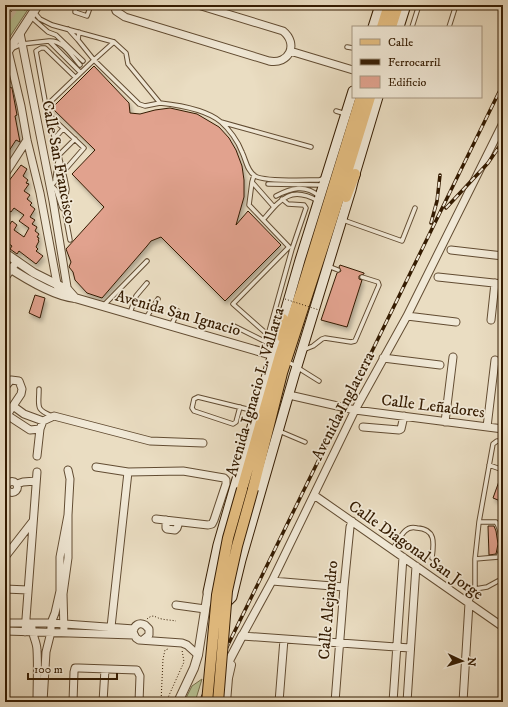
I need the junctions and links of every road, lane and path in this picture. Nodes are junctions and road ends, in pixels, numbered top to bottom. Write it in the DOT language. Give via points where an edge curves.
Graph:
graph roads {
  1 [pos="18,5"];
  2 [pos="76,5"];
  3 [pos="91,5"];
  4 [pos="114,5"];
  5 [pos="198,5"];
  6 [pos="380,5"];
  7 [pos="389,5"];
  8 [pos="398,5"];
  9 [pos="406,5"];
  10 [pos="419,5"];
  11 [pos="456,5"];
  12 [pos="34,11"];
  13 [pos="5,18"];
  14 [pos="373,26"];
  15 [pos="382,26"];
  16 [pos="391,26"];
  17 [pos="399,26"];
  18 [pos="412,26"];
  19 [pos="449,26"];
  20 [pos="60,27"];
  21 [pos="68,29"];
  22 [pos="20,32"];
  23 [pos="79,32"];
  24 [pos="56,35"];
  25 [pos="78,40"];
  26 [pos="49,41"];
  27 [pos="114,42"];
  28 [pos="22,44"];
  29 [pos="347,47"];
  30 [pos="352,48"];
  31 [pos="290,51"];
  32 [pos="7,53"];
  33 [pos="94,60"];
  34 [pos="83,61"];
  35 [pos="80,66"];
  36 [pos="352,70"];
  37 [pos="80,72"];
  38 [pos="75,77"];
  39 [pos="352,98"];
  40 [pos="378,98"];
  41 [pos="366,99"];
  42 [pos="34,104"];
  43 [pos="160,104"];
  44 [pos="21,106"];
  45 [pos="46,106"];
  46 [pos="336,111"];
  47 [pos="48,114"];
  48 [pos="350,116"];
  49 [pos="221,122"];
  50 [pos="503,122"];
  51 [pos="63,129"];
  52 [pos="368,129"];
  53 [pos="54,138"];
  54 [pos="75,139"];
  55 [pos="27,140"];
  56 [pos="311,147"];
  57 [pos="59,155"];
  58 [pos="63,171"];
  59 [pos="5,174"];
  60 [pos="355,174"];
  61 [pos="254,175"];
  62 [pos="54,181"];
  63 [pos="324,181"];
  64 [pos="252,182"];
  65 [pos="268,184"];
  66 [pos="51,186"];
  67 [pos="40,193"];
  68 [pos="276,196"];
  69 [pos="282,198"];
  70 [pos="319,199"];
  71 [pos="274,207"];
  72 [pos="64,208"];
  73 [pos="415,208"];
  74 [pos="342,219"];
  75 [pos="262,220"];
  76 [pos="70,240"];
  77 [pos="290,248"];
  78 [pos="451,250"];
  79 [pos="5,253"];
  80 [pos="326,254"];
  81 [pos="503,256"];
  82 [pos="17,261"];
  83 [pos="147,261"];
  84 [pos="327,266"];
  85 [pos="8,267"];
  86 [pos="338,270"];
  87 [pos="362,277"];
  88 [pos="438,277"];
  89 [pos="5,278"];
  90 [pos="146,283"];
  91 [pos="495,283"];
  92 [pos="503,284"];
  93 [pos="58,285"];
  94 [pos="59,294"];
  95 [pos="70,295"];
  96 [pos="158,299"];
  97 [pos="285,299"];
  98 [pos="313,299"];
  99 [pos="103,306"];
  100 [pos="319,310"];
  101 [pos="178,311"];
  102 [pos="130,314"];
  103 [pos="406,316"];
  104 [pos="145,319"];
  105 [pos="283,319"];
  106 [pos="491,320"];
  107 [pos="456,322"];
  108 [pos="234,326"];
  109 [pos="171,327"];
  110 [pos="268,335"];
  111 [pos="302,350"];
  112 [pos="453,357"];
  113 [pos="383,358"];
  114 [pos="286,360"];
  115 [pos="495,360"];
  116 [pos="440,365"];
  117 [pos="319,381"];
  118 [pos="5,387"];
  119 [pos="39,390"];
  120 [pos="289,395"];
  121 [pos="14,406"];
  122 [pos="240,407"];
  123 [pos="355,410"];
  124 [pos="256,411"];
  125 [pos="6,416"];
  126 [pos="54,416"];
  127 [pos="404,416"];
  128 [pos="43,421"];
  129 [pos="445,422"];
  130 [pos="363,427"];
  131 [pos="487,427"];
  132 [pos="40,429"];
  133 [pos="503,429"];
  134 [pos="278,430"];
  135 [pos="305,442"];
  136 [pos="503,442"];
  137 [pos="203,443"];
  138 [pos="37,456"];
  139 [pos="489,466"];
  140 [pos="96,467"];
  141 [pos="68,470"];
  142 [pos="503,470"];
  143 [pos="37,472"];
  144 [pos="128,472"];
  145 [pos="36,481"];
  146 [pos="7,494"];
  147 [pos="314,495"];
  148 [pos="156,519"];
  149 [pos="33,520"];
  150 [pos="352,521"];
  151 [pos="479,522"];
  152 [pos="392,550"];
  153 [pos="5,557"];
  154 [pos="403,557"];
  155 [pos="432,558"];
  156 [pos="475,559"];
  157 [pos="416,566"];
  158 [pos="272,581"];
  159 [pos="498,582"];
  160 [pos="344,587"];
  161 [pos="5,589"];
  162 [pos="475,589"];
  163 [pos="28,590"];
  164 [pos="208,592"];
  165 [pos="61,594"];
  166 [pos="469,604"];
  167 [pos="176,605"];
  168 [pos="205,609"];
  169 [pos="55,613"];
  170 [pos="64,614"];
  171 [pos="176,621"];
  172 [pos="5,623"];
  173 [pos="29,624"];
  174 [pos="51,624"];
  175 [pos="143,624"];
  176 [pos="111,627"];
  177 [pos="503,627"];
  178 [pos="65,629"];
  179 [pos="5,631"];
  180 [pos="29,632"];
  181 [pos="51,632"];
  182 [pos="134,632"];
  183 [pos="284,639"];
  184 [pos="143,640"];
  185 [pos="241,640"];
  186 [pos="340,643"];
  187 [pos="396,647"];
  188 [pos="5,648"];
  189 [pos="170,648"];
  190 [pos="410,648"];
  191 [pos="178,649"];
  192 [pos="198,655"];
  193 [pos="5,660"];
  194 [pos="105,669"];
  195 [pos="37,702"];
  196 [pos="44,702"];
  197 [pos="73,702"];
  198 [pos="103,702"];
  199 [pos="139,702"];
  200 [pos="161,702"];
  201 [pos="166,702"];
  202 [pos="178,702"];
  203 [pos="207,702"];
  204 [pos="218,702"];
  205 [pos="226,702"];
  206 [pos="279,702"];
  207 [pos="336,702"];
  208 [pos="393,702"];
  209 [pos="407,702"];
  210 [pos="463,702"];
  1 -- 13 [label="path"];
  2 -- 3 [label="lane" via="75,12 85,16"];
  4 -- 31 [label="street" via="116,11 125,17 269,61 285,59"];
  5 -- 31 [label="street" via="283,31 290,39"];
  6 -- 14 [label="main road"];
  7 -- 15 [label="main road"];
  8 -- 16 [label="main road"];
  9 -- 17 [label="main road"];
  10 -- 18 [label="lane"];
  11 -- 19 [label="lane"];
  12 -- 20 [label="lane" via="46,22"];
  12 -- 22 [label="street"];
  12 -- 24 [label="lane" via="37,24"];
  20 -- 21 [label="lane"];
  20 -- 24 [label="lane"];
  21 -- 23 [label="lane"];
  21 -- 25 [label="lane"];
  22 -- 28 [label="street, Calle San Francisco"];
  22 -- 32 [label="street"];
  23 -- 25 [label="lane"];
  23 -- 27 [label="lane"];
  24 -- 34 [label="lane"];
  25 -- 33 [label="lane"];
  26 -- 28 [label="lane"];
  26 -- 35 [label="lane" via="59,42"];
  26 -- 37 [label="lane"];
  27 -- 33 [label="lane"];
  27 -- 43 [label="lane" via="126,53 128,64"];
  28 -- 32 [label="lane"];
  28 -- 42 [label="street, Calle San Francisco"];
  29 -- 30 [label="lane"];
  31 -- 36 [label="street"];
  32 -- 44 [label="street, Calle San Francisco"];
  33 -- 37 [label="lane"];
  33 -- 43 [label="lane" via="139,104"];
  37 -- 38 [label="lane"];
  38 -- 45 [label="lane"];
  38 -- 45 [label="lane" via="45,48 36,51"];
  39 -- 48 [label="main road, Avenida Ignacio L. Vallarta"];
  40 -- 52 [label="main road, Avenida Ignacio L. Vallarta"];
  41 -- 48 [label="main road, Avenida Ignacio L. Vallarta"];
  41 -- 52 [label="main road"];
  41 -- 114 [label="main road, Avenida Ignacio L. Vallarta" via="344,182"];
  42 -- 44 [label="street"];
  42 -- 66 [label="street, Calle San Francisco"];
  43 -- 49 [label="lane" via="190,109"];
  44 -- 55 [label="street, Calle San Francisco"];
  45 -- 47 [label="lane"];
  46 -- 48 [label="lane"];
  47 -- 51 [label="lane"];
  47 -- 53 [label="lane"];
  48 -- 63 [label="main road, Avenida Ignacio L. Vallarta"];
  48 -- 114 [label="main road, Avenida Ignacio L. Vallarta"];
  49 -- 56 [label="lane"];
  49 -- 61 [label="lane" via="239,144"];
  50 -- 103 [label="street, Avenida Inglaterra"];
  51 -- 53 [label="lane"];
  51 -- 54 [label="lane"];
  52 -- 60 [label="main road, Avenida Ignacio L. Vallarta"];
  53 -- 57 [label="lane"];
  54 -- 57 [label="lane"];
  54 -- 58 [label="lane" via="84,148"];
  55 -- 59 [label="street"];
  55 -- 67 [label="street, Calle San Francisco"];
  57 -- 58 [label="lane"];
  57 -- 62 [label="lane"];
  58 -- 62 [label="lane"];
  58 -- 72 [label="lane" via="67,188"];
  60 -- 74 [label="main road, Avenida Ignacio L. Vallarta"];
  60 -- 80 [label="main road"];
  61 -- 63 [label="lane" via="275,180"];
  61 -- 64 [label="lane"];
  62 -- 66 [label="lane"];
  63 -- 65 [label="lane"];
  63 -- 70 [label="main road, Avenida Ignacio L. Vallarta"];
  64 -- 71 [label="lane"];
  64 -- 75 [label="lane" via="248,205"];
  66 -- 67 [label="street"];
  66 -- 72 [label="lane" via="55,187"];
  66 -- 95 [label="street, Calle San Francisco"];
  67 -- 93 [label="street, Calle San Francisco"];
  68 -- 70 [label="lane" via="287,190 308,188"];
  69 -- 70 [label="lane" via="293,194"];
  69 -- 71 [label="lane"];
  69 -- 77 [label="lane" via="288,204 306,208"];
  70 -- 105 [label="main road, Avenida Ignacio L. Vallarta"];
  71 -- 75 [label="lane"];
  72 -- 76 [label="lane"];
  73 -- 74 [label="lane" via="402,241"];
  74 -- 84 [label="main road, Avenida Ignacio L. Vallarta"];
  75 -- 77 [label="lane"];
  77 -- 110 [label="lane"];
  77 -- 110 [label="lane" via="233,304"];
  78 -- 81 [label="street"];
  79 -- 82 [label="street, Avenida San Ignacio"];
  82 -- 85 [label="street"];
  82 -- 93 [label="street, Avenida San Ignacio"];
  83 -- 99 [label="lane"];
  84 -- 86 [label="lane"];
  84 -- 111 [label="main road, Avenida Ignacio L. Vallarta"];
  85 -- 89 [label="street"];
  85 -- 94 [label="street, Avenida San Ignacio"];
  87 -- 111 [label="lane" via="378,282 379,285 355,341 325,338"];
  88 -- 91 [label="street"];
  90 -- 102 [label="lane" via="136,296"];
  91 -- 92 [label="street"];
  91 -- 106 [label="street"];
  93 -- 94 [label="street, Calle San Francisco"];
  93 -- 95 [label="street, Avenida San Ignacio"];
  94 -- 95 [label="street, Avenida San Ignacio"];
  95 -- 99 [label="street, Avenida San Ignacio"];
  96 -- 104 [label="lane"];
  97 -- 100 [label="path, bridge"];
  98 -- 114 [label="main road"];
  99 -- 102 [label="street, Avenida San Ignacio"];
  101 -- 109 [label="lane"];
  102 -- 104 [label="street, Avenida San Ignacio"];
  103 -- 107 [label="street"];
  103 -- 113 [label="street, Avenida Inglaterra"];
  104 -- 109 [label="street, Avenida San Ignacio"];
  105 -- 114 [label="main road"];
  108 -- 110 [label="lane" via="266,342"];
  109 -- 114 [label="street, Avenida San Ignacio"];
  111 -- 114 [label="main road, Avenida Ignacio L. Vallarta"];
  112 -- 129 [label="street"];
  113 -- 116 [label="street"];
  113 -- 123 [label="street, Avenida Inglaterra"];
  114 -- 117 [label="lane"];
  114 -- 120 [label="main road, Avenida Ignacio L. Vallarta"];
  114 -- 124 [label="main road, Avenida Ignacio L. Vallarta"];
  114 -- 203 [label="main road, Avenida Ignacio L. Vallarta, bridge" via="228,538 216,595"];
  114 -- 204 [label="main road, Avenida Ignacio L. Vallarta, bridge" via="227,592"];
  115 -- 131 [label="street"];
  118 -- 121 [label="street" via="11,380 19,381 21,384 21,394"];
  119 -- 126 [label="lane" via="41,412"];
  120 -- 123 [label="street, Calle Leñadores"];
  120 -- 134 [label="main road, Avenida Ignacio L. Vallarta"];
  121 -- 125 [label="street"];
  121 -- 128 [label="street" via="24,414"];
  122 -- 122 [label="lane" via="198,397 194,399 192,408 194,411 233,424 236,422"];
  122 -- 124 [label="lane"];
  123 -- 127 [label="street, Calle Leñadores"];
  123 -- 147 [label="street, Avenida Inglaterra"];
  124 -- 164 [label="main road, Avenida Ignacio L. Vallarta" via="218,544"];
  125 -- 132 [label="street" via="30,430"];
  126 -- 128 [label="street"];
  126 -- 137 [label="street" via="141,440"];
  127 -- 129 [label="street, Calle Leñadores"];
  127 -- 130 [label="street" via="399,430"];
  128 -- 132 [label="street"];
  129 -- 131 [label="street, Calle Leñadores"];
  131 -- 133 [label="street, Calle Leñadores"];
  132 -- 138 [label="street"];
  134 -- 135 [label="lane"];
  134 -- 164 [label="main road, Avenida Ignacio L. Vallarta" via="232,597 221,604 210,600"];
  136 -- 139 [label="lane" via="497,441 493,444"];
  139 -- 142 [label="lane"];
  139 -- 151 [label="lane"];
  140 -- 144 [label="street"];
  141 -- 165 [label="street" via="68,558"];
  143 -- 145 [label="street"];
  144 -- 148 [label="street" via="183,471 226,480 212,524"];
  144 -- 176 [label="street"];
  145 -- 146 [label="street" via="17,484 12,481 6,488"];
  145 -- 149 [label="street"];
  147 -- 150 [label="street, Calle Diagonal San Jorge"];
  147 -- 158 [label="street, Avenida Inglaterra"];
  149 -- 153 [label="street"];
  149 -- 163 [label="street"];
  150 -- 152 [label="street, Calle Diagonal San Jorge"];
  150 -- 160 [label="street, Calle Alejandro"];
  151 -- 156 [label="lane"];
  151 -- 156 [label="lane" via="496,522 500,528 501,552 498,557"];
  152 -- 154 [label="street, Calle Diagonal San Jorge"];
  152 -- 155 [label="lane" via="406,530 418,528 432,534"];
  154 -- 157 [label="street, Calle Diagonal San Jorge"];
  154 -- 187 [label="street"];
  156 -- 162 [label="lane"];
  157 -- 166 [label="street, Calle Diagonal San Jorge"];
  157 -- 190 [label="street"];
  158 -- 160 [label="street"];
  158 -- 185 [label="street, Avenida Inglaterra"];
  159 -- 162 [label="lane"];
  160 -- 186 [label="street, Calle Alejandro"];
  161 -- 163 [label="street"];
  162 -- 166 [label="lane"];
  163 -- 173 [label="street"];
  164 -- 168 [label="street"];
  165 -- 169 [label="street"];
  165 -- 170 [label="street"];
  166 -- 177 [label="street, Calle Diagonal San Jorge"];
  166 -- 210 [label="street"];
  167 -- 168 [label="street"];
  168 -- 192 [label="street"];
  169 -- 170 [label="street"];
  169 -- 174 [label="street"];
  170 -- 178 [label="street"];
  171 -- 175 [label="path" via="152,616"];
  172 -- 173 [label="street"];
  173 -- 174 [label="street"];
  173 -- 180 [label="street"];
  174 -- 178 [label="street"];
  174 -- 181 [label="street"];
  175 -- 182 [label="street" via="139,624"];
  175 -- 184 [label="street" via="150,632"];
  176 -- 178 [label="street"];
  176 -- 182 [label="street"];
  178 -- 181 [label="street"];
  178 -- 182 [label="street"];
  179 -- 180 [label="street"];
  180 -- 181 [label="street"];
  180 -- 195 [label="street" via="35,638 38,648"];
  181 -- 196 [label="street" via="46,652"];
  182 -- 184 [label="street" via="139,640"];
  183 -- 185 [label="street"];
  183 -- 186 [label="street"];
  183 -- 206 [label="street"];
  184 -- 192 [label="street" via="182,643"];
  185 -- 203 [label="street, Avenida Inglaterra"];
  185 -- 205 [label="street" via="229,674"];
  186 -- 187 [label="street"];
  186 -- 207 [label="street, Calle Alejandro"];
  187 -- 190 [label="street"];
  187 -- 208 [label="street"];
  188 -- 193 [label="street"];
  189 -- 200 [label="path" via="166,650 163,659"];
  190 -- 209 [label="street"];
  191 -- 201 [label="path" via="183,650 184,662"];
  192 -- 202 [label="street"];
  194 -- 197 [label="street" via="75,668"];
  194 -- 198 [label="street"];
  194 -- 199 [label="street" via="137,670 140,676"];
}
